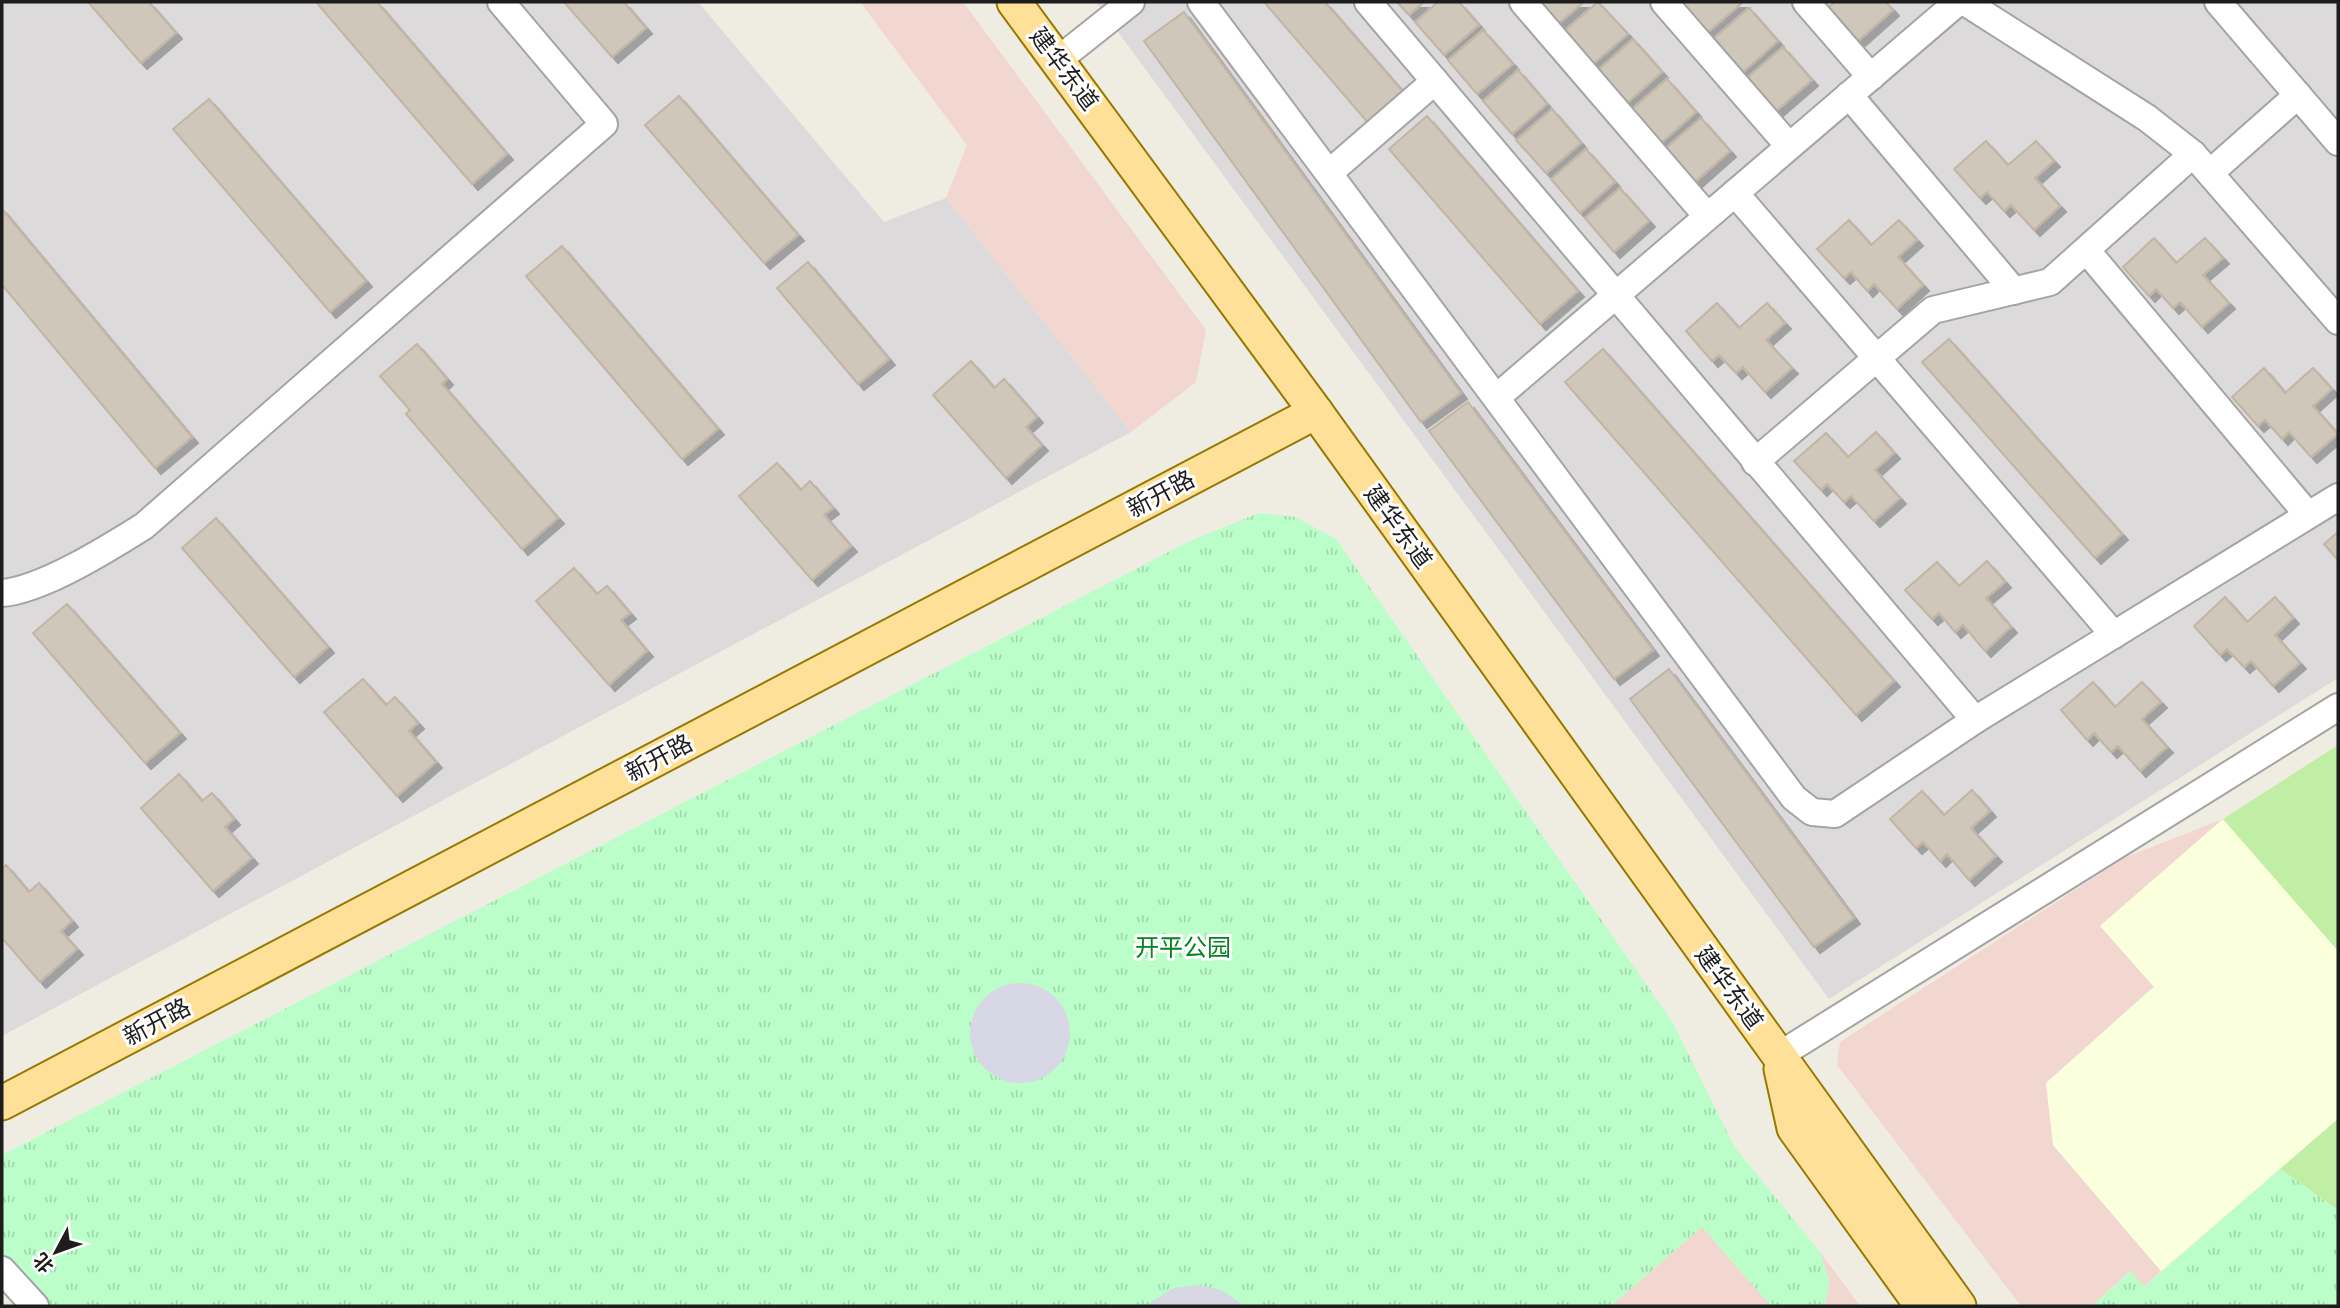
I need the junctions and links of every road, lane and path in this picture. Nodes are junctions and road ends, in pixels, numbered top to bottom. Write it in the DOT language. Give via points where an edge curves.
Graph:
graph roads {
  1 [pos="501,2"];
  2 [pos="1014,2"];
  3 [pos="1131,2"];
  4 [pos="1201,2"];
  5 [pos="1368,2"];
  6 [pos="1523,2"];
  7 [pos="1664,2"];
  8 [pos="1806,2"];
  9 [pos="1958,2"];
  10 [pos="1965,2"];
  11 [pos="2218,2"];
  12 [pos="1058,60"];
  13 [pos="1871,77"];
  14 [pos="1435,81"];
  15 [pos="1849,95"];
  16 [pos="2298,95"];
  17 [pos="2338,142"];
  18 [pos="1789,146"];
  19 [pos="2202,163"];
  20 [pos="1329,173"];
  21 [pos="1735,192"];
  22 [pos="1707,216"];
  23 [pos="2087,251"];
  24 [pos="2014,291"];
  25 [pos="1615,294"];
  26 [pos="2338,321"];
  27 [pos="1877,358"];
  28 [pos="1497,397"];
  29 [pos="1316,412"];
  30 [pos="1755,462"];
  31 [pos="2338,497"];
  32 [pos="2308,515"];
  33 [pos="2,593"];
  34 [pos="2114,635"];
  35 [pos="2338,708"];
  36 [pos="1975,720"];
  37 [pos="1778,1056"];
  38 [pos="2,1104"];
  39 [pos="2,1270"];
  40 [pos="35,1306"];
  41 [pos="1922,1306"];
  42 [pos="1959,1306"];
  1 -- 33 [label="street" via="604,124 144,526 20,592"];
  2 -- 12 [label="main road, 建华东道"];
  3 -- 12 [label="street"];
  4 -- 20 [label="street"];
  5 -- 14 [label="street"];
  6 -- 22 [label="street"];
  7 -- 18 [label="street"];
  8 -- 13 [label="street"];
  9 -- 13 [label="street"];
  10 -- 19 [label="street" via="2147,118"];
  11 -- 16 [label="street"];
  12 -- 29 [label="main road, 建华东道"];
  13 -- 15 [label="street"];
  14 -- 20 [label="street"];
  14 -- 25 [label="street"];
  15 -- 18 [label="street"];
  15 -- 24 [label="street"];
  16 -- 17 [label="street"];
  16 -- 19 [label="street"];
  18 -- 21 [label="street"];
  19 -- 23 [label="street"];
  19 -- 26 [label="street"];
  20 -- 28 [label="street"];
  21 -- 22 [label="street"];
  21 -- 27 [label="street"];
  22 -- 25 [label="street"];
  23 -- 24 [label="street" via="2050,282"];
  23 -- 32 [label="street"];
  24 -- 27 [label="street" via="1933,310"];
  25 -- 28 [label="street"];
  25 -- 30 [label="street"];
  27 -- 30 [label="street"];
  27 -- 34 [label="street"];
  28 -- 36 [label="street" via="1794,798 1812,812 1835,814"];
  29 -- 37 [label="main road, 建华东道"];
  29 -- 38 [label="main road, 新开路"];
  30 -- 36 [label="street"];
  31 -- 32 [label="street"];
  32 -- 34 [label="street"];
  34 -- 36 [label="street"];
  35 -- 37 [label="street"];
  37 -- 41 [label="main road, 建华东道" via="1794,1128"];
  37 -- 42 [label="main road, 建华东道"];
  39 -- 40 [label="street"];
}
